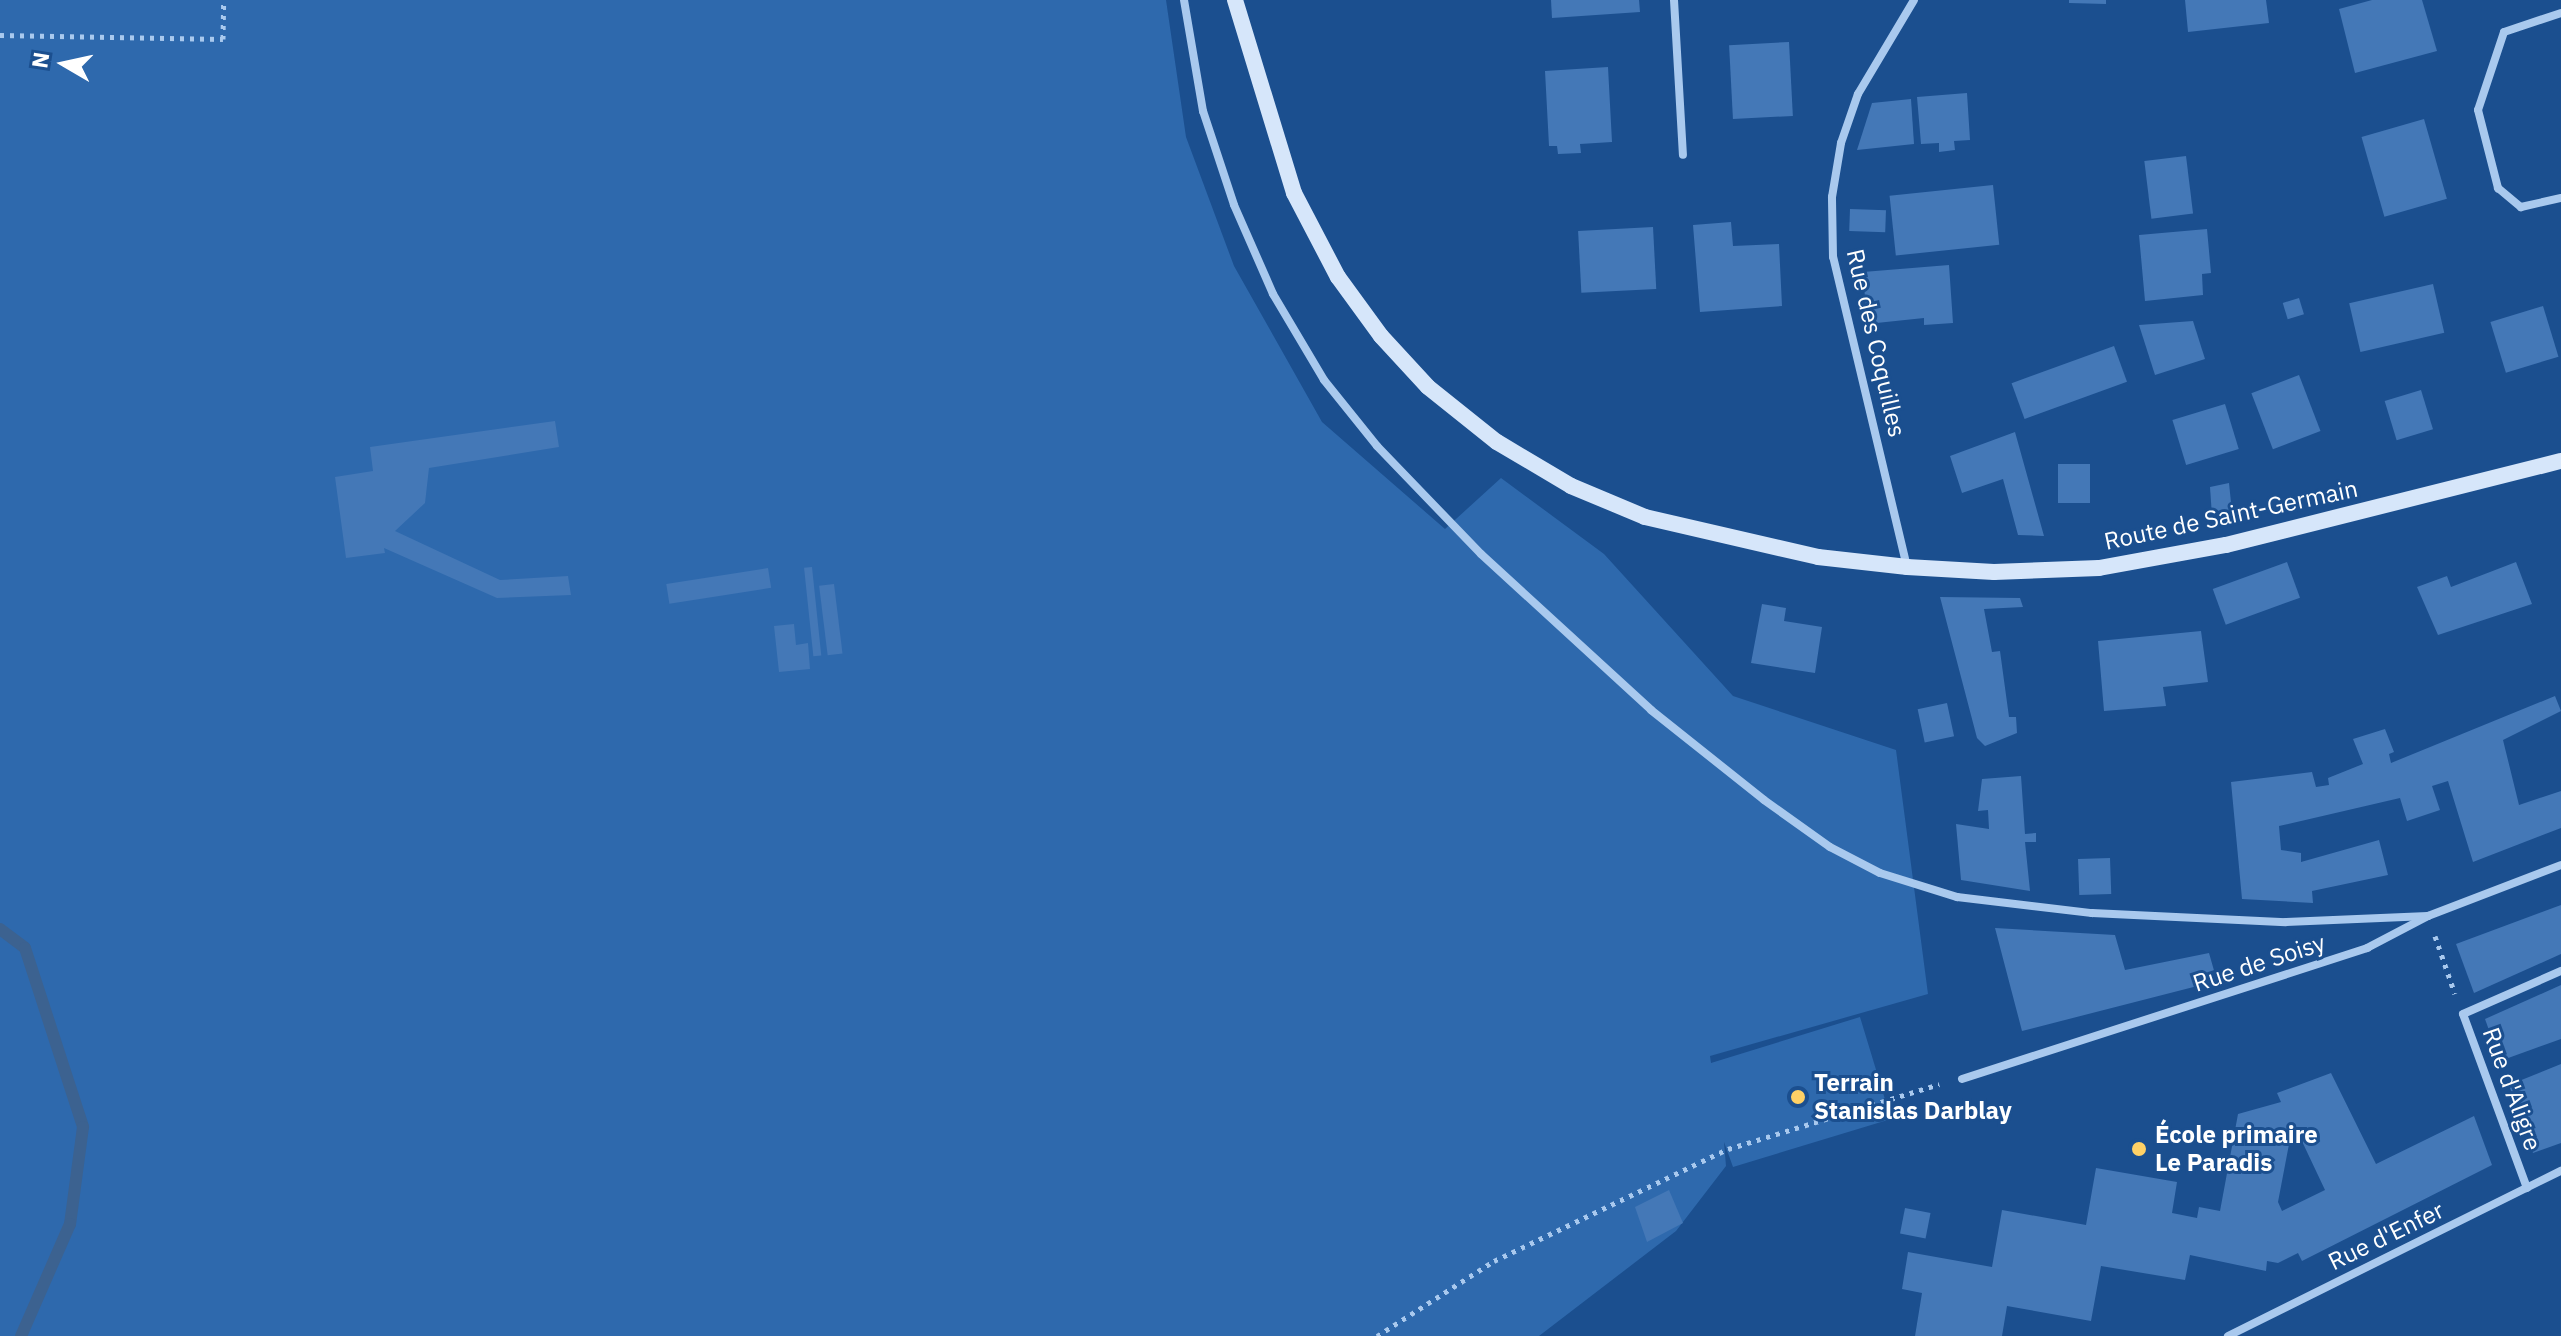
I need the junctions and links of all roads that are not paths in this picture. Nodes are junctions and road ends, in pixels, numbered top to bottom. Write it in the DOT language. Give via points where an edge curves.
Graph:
graph roads {
  1 [pos="1184,0"];
  2 [pos="1235,0"];
  3 [pos="1674,0"];
  4 [pos="1914,0"];
  5 [pos="2561,13"];
  6 [pos="1683,155"];
  7 [pos="2561,198"];
  8 [pos="2561,461"];
  9 [pos="1907,567"];
  10 [pos="2561,865"];
  11 [pos="2428,916"];
  12 [pos="2561,971"];
  13 [pos="1962,1079"];
  14 [pos="2561,1171"];
  15 [pos="2527,1188"];
  16 [pos="2228,1336"];
  1 -- 11 [label="street" via="1203,111 1234,205 1273,294 1324,380 1377,446 1590,656 1662,719 1830,847 1903,882 1957,897 2092,913 2286,922"];
  2 -- 9 [label="main road, Route de Saint-Germain" via="1294,193 1338,277 1428,387 1497,442 1571,486 1645,517 1818,557"];
  3 -- 6 [label="street"];
  4 -- 9 [label="street, Rue des Coquilles" via="1858,94 1841,143 1832,197 1833,257"];
  5 -- 7 [label="street" via="2504,32 2478,110 2498,188 2521,207"];
  8 -- 9 [label="main road, Route de Saint-Germain" via="2157,559 2009,572"];
  10 -- 11 [label="street, Rue de Soisy"];
  11 -- 13 [label="street, Rue de Soisy" via="2367,948"];
  12 -- 15 [label="street, Rue d'Aligre" via="2463,1014"];
  14 -- 15 [label="street, Rue d'Enfer"];
  15 -- 16 [label="street, Rue d'Enfer"];
}
